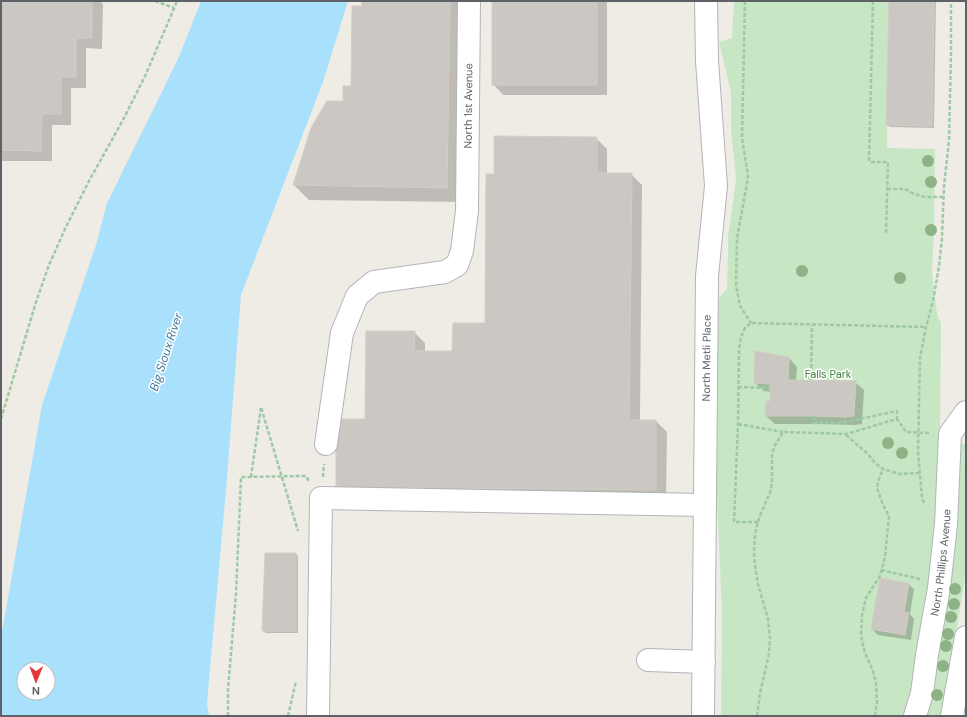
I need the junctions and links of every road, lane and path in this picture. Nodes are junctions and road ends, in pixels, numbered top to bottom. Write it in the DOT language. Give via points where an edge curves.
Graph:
graph roads {
  1 [pos="156,1"];
  2 [pos="176,1"];
  3 [pos="469,1"];
  4 [pos="706,1"];
  5 [pos="745,1"];
  6 [pos="874,1"];
  7 [pos="951,1"];
  8 [pos="174,8"];
  9 [pos="887,188"];
  10 [pos="944,198"];
  11 [pos="886,233"];
  12 [pos="751,323"];
  13 [pos="812,325"];
  14 [pos="926,327"];
  15 [pos="811,380"];
  16 [pos="738,387"];
  17 [pos="770,388"];
  18 [pos="966,412"];
  19 [pos="814,416"];
  20 [pos="1,419"];
  21 [pos="897,419"];
  22 [pos="738,424"];
  23 [pos="783,432"];
  24 [pos="918,433"];
  25 [pos="846,434"];
  26 [pos="326,444"];
  27 [pos="884,469"];
  28 [pos="920,473"];
  29 [pos="282,476"];
  30 [pos="251,477"];
  31 [pos="321,498"];
  32 [pos="925,505"];
  33 [pos="705,506"];
  34 [pos="758,522"];
  35 [pos="300,537"];
  36 [pos="881,570"];
  37 [pos="920,579"];
  38 [pos="966,637"];
  39 [pos="648,660"];
  40 [pos="704,662"];
  41 [pos="757,714"];
  42 [pos="228,716"];
  43 [pos="318,716"];
  44 [pos="704,716"];
  45 [pos="761,716"];
  46 [pos="875,716"];
  47 [pos="915,716"];
  48 [pos="952,716"];
  1 -- 8 [label="path"];
  2 -- 8 [label="path"];
  3 -- 26 [label="street, North 1st Avenue" via="468,211 462,251 457,265 445,272 374,282 357,296 342,333"];
  4 -- 33 [label="street, North Metli Place" via="707,61 716,186 707,276"];
  5 -- 12 [label="path" via="742,138 748,176 737,239 736,285 740,306"];
  6 -- 9 [label="path" via="869,161 888,162"];
  7 -- 10 [label="path" via="949,140"];
  8 -- 20 [label="path" via="123,120 89,181 49,265"];
  9 -- 10 [label="path" via="905,189 925,197"];
  9 -- 11 [label="path"];
  10 -- 14 [label="path" via="940,266"];
  12 -- 13 [label="path"];
  12 -- 16 [label="path" via="741,337"];
  13 -- 14 [label="path"];
  13 -- 15 [label="path"];
  14 -- 24 [label="path" via="920,358"];
  16 -- 17 [label="path"];
  16 -- 22 [label="path"];
  18 -- 47 [label="street, North Phillips Avenue" via="950,434 946,524 939,588 922,693"];
  19 -- 21 [label="path" via="814,423 840,423 897,412"];
  21 -- 24 [label="path" via="906,432"];
  21 -- 25 [label="path"];
  22 -- 23 [label="path"];
  22 -- 34 [label="path" via="734,522"];
  23 -- 25 [label="path"];
  23 -- 34 [label="path" via="772,454 771,490"];
  24 -- 28 [label="path"];
  25 -- 27 [label="path"];
  26 -- 31 [label="path"];
  27 -- 28 [label="path" via="900,474"];
  27 -- 36 [label="path" via="878,479 877,488 889,516 885,557"];
  28 -- 32 [label="path"];
  29 -- 30 [label="path"];
  29 -- 30 [label="path" via="261,407"];
  29 -- 31 [label="path" via="306,476"];
  29 -- 35 [label="path"];
  30 -- 42 [label="path" via="241,477"];
  31 -- 33 [label="street"];
  31 -- 43 [label="street"];
  33 -- 40 [label="street, North Metli Place"];
  34 -- 41 [label="path" via="754,540 755,565 770,638"];
  36 -- 37 [label="path"];
  36 -- 46 [label="path" via="866,598 862,615 865,653 876,684"];
  38 -- 48 [label="street"];
  39 -- 40 [label="street"];
  40 -- 44 [label="street, North Metli Place"];
  41 -- 45 [label="path"];
}
